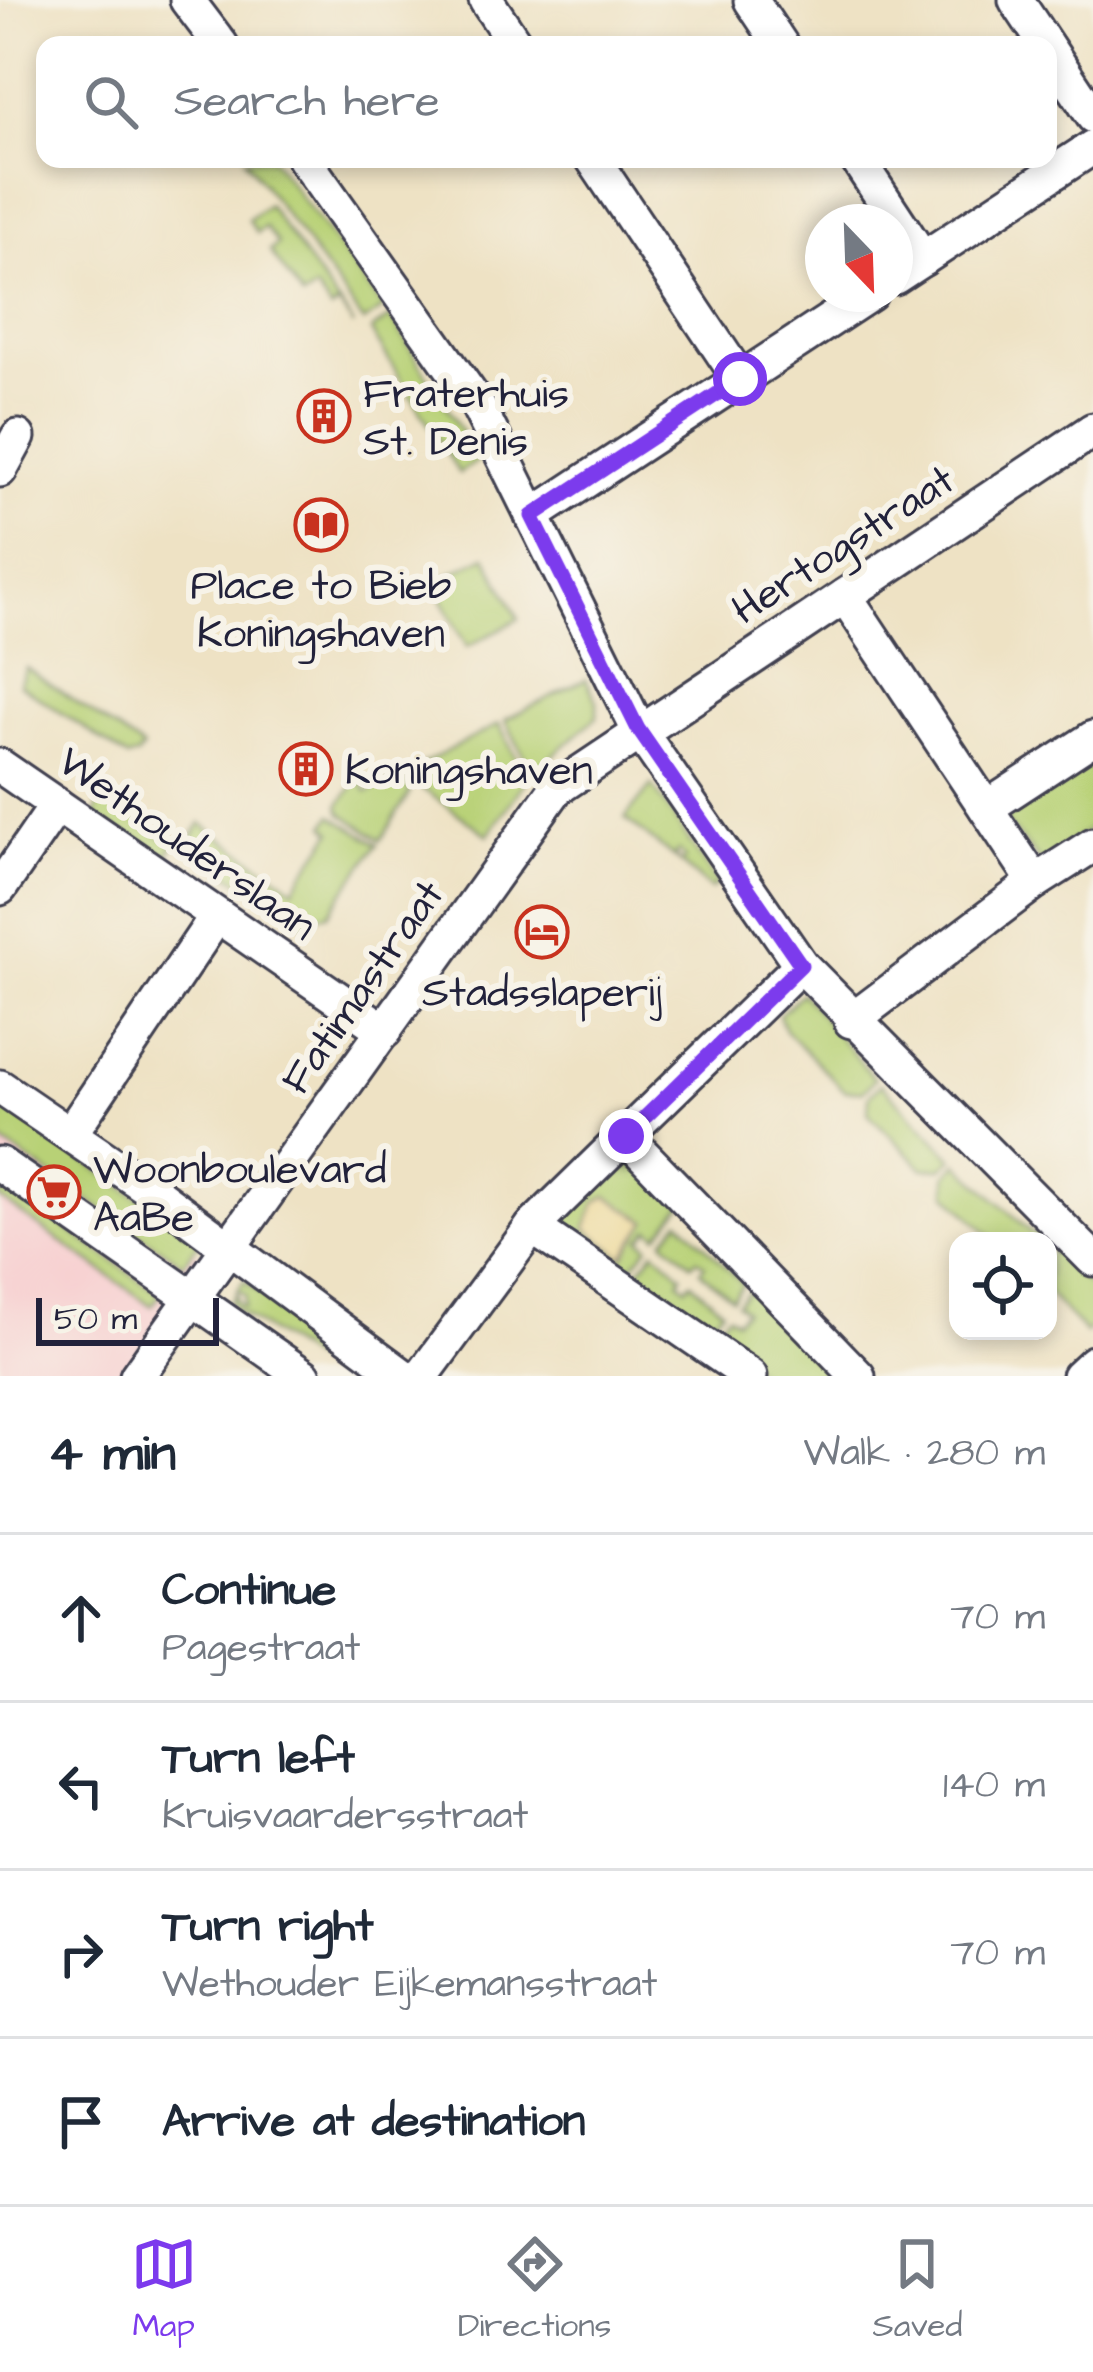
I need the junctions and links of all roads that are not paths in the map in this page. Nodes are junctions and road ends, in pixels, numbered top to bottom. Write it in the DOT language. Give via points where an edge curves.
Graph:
graph roads {
  1 [pos="188,0"];
  2 [pos="486,0"];
  3 [pos="752,0"];
  4 [pos="1016,0"];
  5 [pos="214,36"];
  6 [pos="510,36"];
  7 [pos="775,36"];
  8 [pos="1040,36"];
  9 [pos="1057,62"];
  10 [pos="1093,116"];
  11 [pos="1093,148"];
  12 [pos="310,168"];
  13 [pos="598,168"];
  14 [pos="861,168"];
  15 [pos="878,204"];
  16 [pos="913,265"];
  17 [pos="842,312"];
  18 [pos="740,379"];
  19 [pos="1093,430"];
  20 [pos="18,437"];
  21 [pos="0,470"];
  22 [pos="532,516"];
  23 [pos="845,596"];
  24 [pos="638,729"];
  25 [pos="1093,738"];
  26 [pos="0,766"];
  27 [pos="57,805"];
  28 [pos="986,808"];
  29 [pos="1093,845"];
  30 [pos="1035,882"];
  31 [pos="0,888"];
  32 [pos="216,917"];
  33 [pos="801,965"];
  34 [pos="851,1021"];
  35 [pos="385,1031"];
  36 [pos="0,1087"];
  37 [pos="70,1134"];
  38 [pos="626,1136"];
  39 [pos="0,1164"];
  40 [pos="532,1227"];
  41 [pos="230,1249"];
  42 [pos="1093,1259"];
  43 [pos="192,1297"];
  44 [pos="1093,1364"];
  45 [pos="137,1376"];
  46 [pos="304,1376"];
  47 [pos="403,1376"];
  48 [pos="422,1376"];
  49 [pos="750,1376"];
  50 [pos="858,1376"];
  51 [pos="1079,1376"];
  1 -- 5 [label="street"];
  2 -- 6 [label="street"];
  3 -- 7 [label="street"];
  4 -- 8 [label="street"];
  9 -- 10 [label="street"];
  11 -- 16 [label="street"];
  12 -- 22 [label="street" via="476,402"];
  13 -- 18 [label="street"];
  14 -- 15 [label="street"];
  17 -- 18 [label="street"];
  18 -- 22 [label="street"];
  19 -- 23 [label="street, Hertogstraat"];
  20 -- 21 [label="street"];
  22 -- 24 [label="street"];
  23 -- 24 [label="street, Hertogstraat"];
  23 -- 28 [label="street"];
  24 -- 33 [label="street"];
  24 -- 35 [label="street, Fatimastraat" via="556,789"];
  25 -- 28 [label="street"];
  26 -- 27 [label="street, Wethouderslaan"];
  27 -- 31 [label="street"];
  27 -- 32 [label="street, Wethouderslaan"];
  28 -- 30 [label="street"];
  29 -- 30 [label="street"];
  30 -- 34 [label="street"];
  32 -- 35 [label="street, Wethouderslaan"];
  32 -- 37 [label="street"];
  33 -- 34 [label="street"];
  33 -- 38 [label="street"];
  34 -- 42 [label="street"];
  35 -- 41 [label="street, Fatimastraat"];
  36 -- 37 [label="street"];
  37 -- 41 [label="street"];
  38 -- 40 [label="street"];
  38 -- 50 [label="street"];
  39 -- 43 [label="street"];
  40 -- 48 [label="street"];
  40 -- 49 [label="street"];
  41 -- 43 [label="street, Fatimastraat"];
  41 -- 47 [label="street"];
  43 -- 45 [label="street, Fatimastraat"];
  43 -- 46 [label="street"];
  44 -- 51 [label="street"];
}
